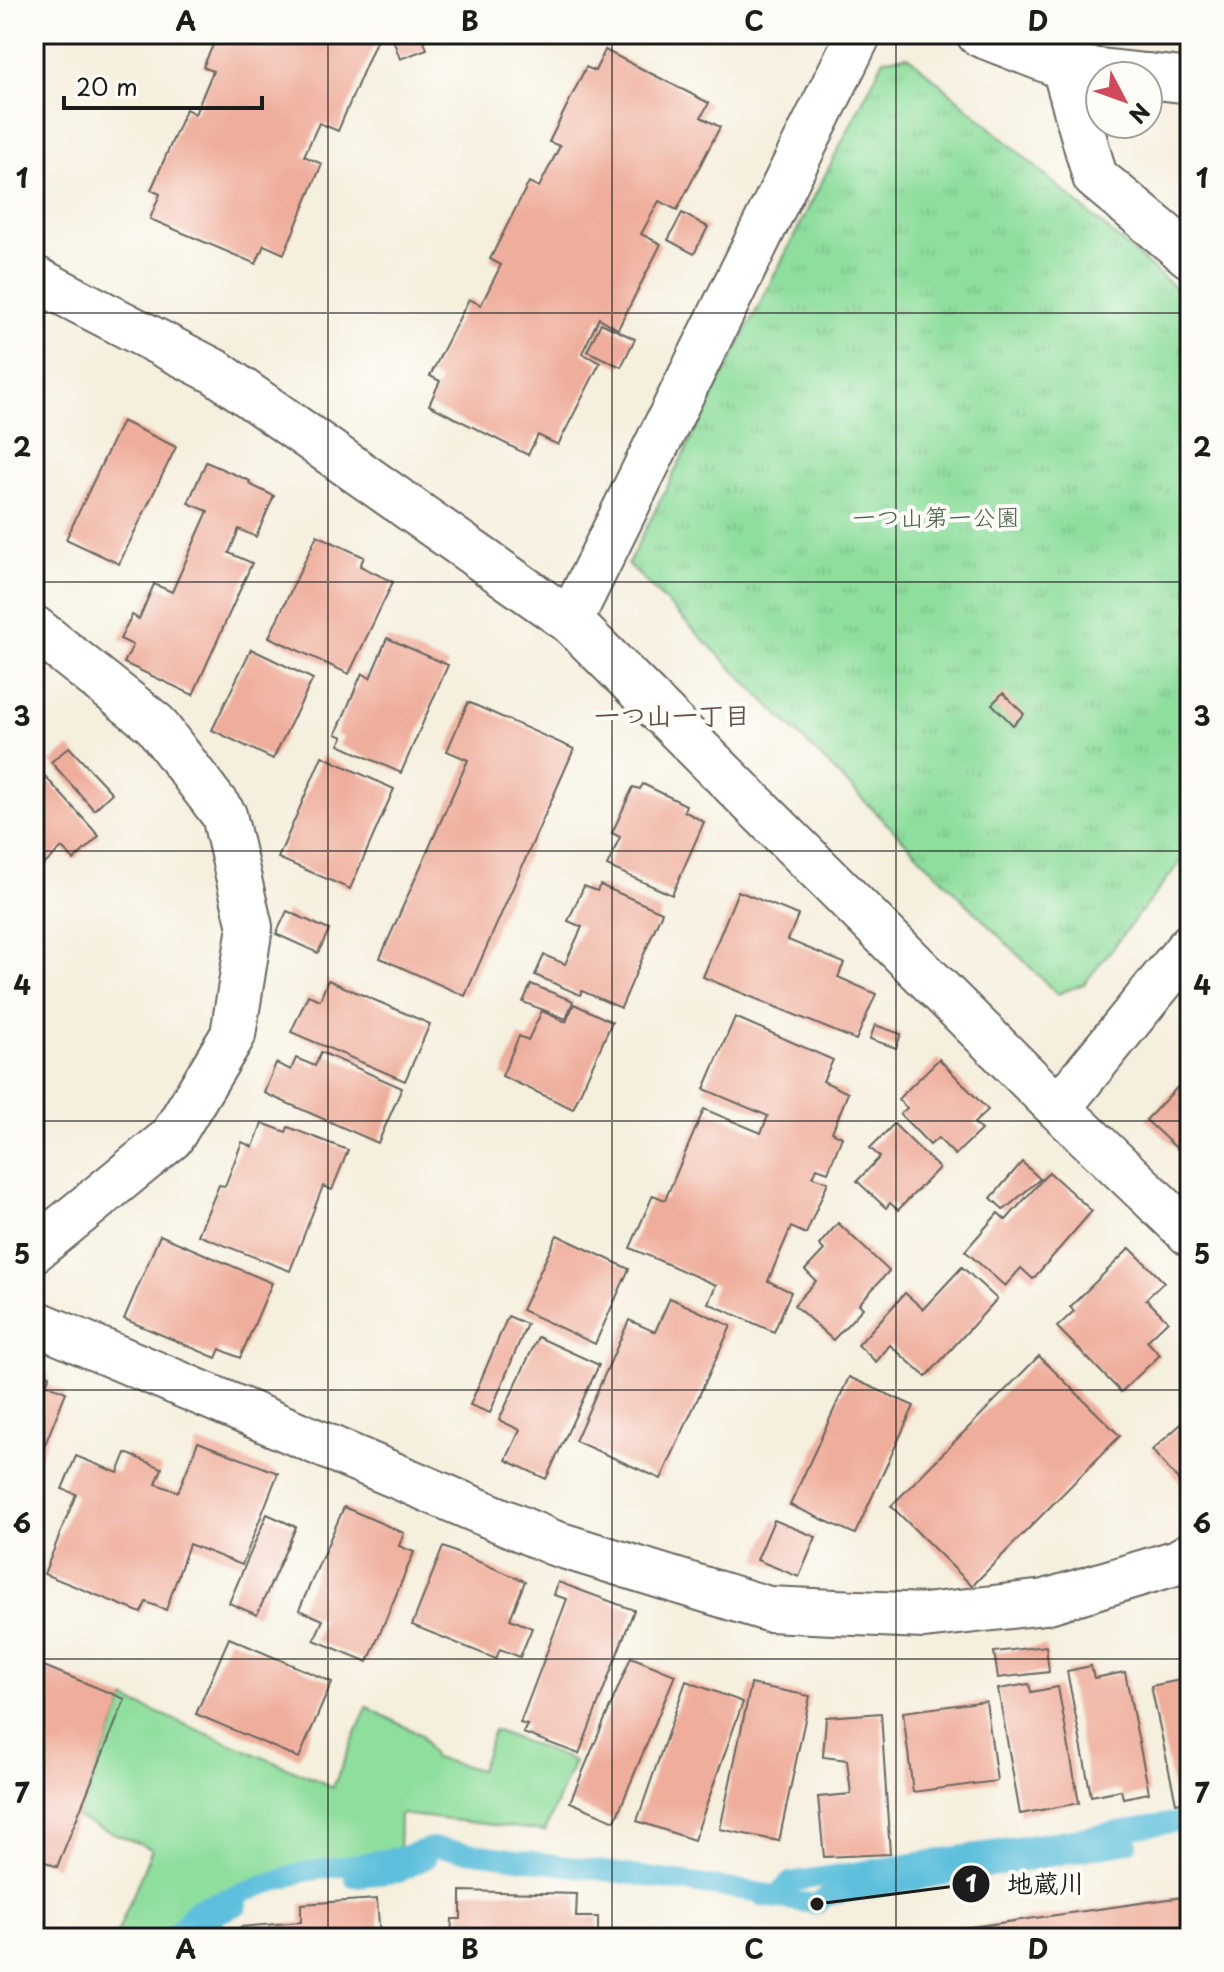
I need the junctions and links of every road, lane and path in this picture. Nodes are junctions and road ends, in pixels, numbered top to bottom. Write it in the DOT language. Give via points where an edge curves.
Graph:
graph roads {
  1 [pos="859,34"];
  2 [pos="979,34"];
  3 [pos="1064,67"];
  4 [pos="1084,69"];
  5 [pos="1164,78"];
  6 [pos="1190,81"];
  7 [pos="1190,256"];
  8 [pos="34,278"];
  9 [pos="570,621"];
  10 [pos="34,628"];
  11 [pos="1190,946"];
  12 [pos="1058,1108"];
  13 [pos="1190,1234"];
  14 [pos="34,1250"];
  15 [pos="34,1322"];
  16 [pos="1190,1555"];
  1 -- 9 [label="street"];
  2 -- 3 [label="street"];
  3 -- 4 [label="street"];
  3 -- 7 [label="street" via="1095,177"];
  5 -- 6 [label="street"];
  8 -- 9 [label="street" via="216,372"];
  9 -- 12 [label="street"];
  10 -- 14 [label="street" via="155,724 224,815 250,927 233,1035 171,1138"];
  11 -- 12 [label="street"];
  12 -- 13 [label="street"];
  15 -- 16 [label="street" via="554,1543 768,1609 924,1616 1045,1602"];
}
